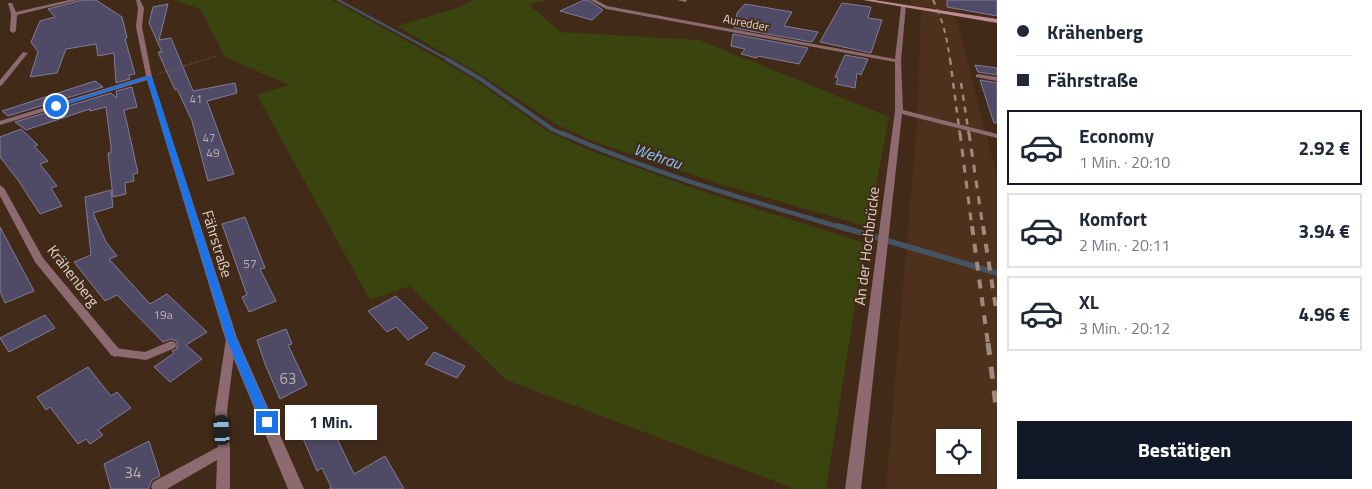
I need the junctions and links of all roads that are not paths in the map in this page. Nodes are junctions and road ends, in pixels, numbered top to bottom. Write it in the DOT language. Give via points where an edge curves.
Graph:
graph roads {
  1 [pos="76,0"];
  2 [pos="138,0"];
  3 [pos="592,0"];
  4 [pos="865,0"];
  5 [pos="10,4"];
  6 [pos="904,6"];
  7 [pos="14,14"];
  8 [pos="997,21"];
  9 [pos="13,31"];
  10 [pos="25,54"];
  11 [pos="898,62"];
  12 [pos="978,76"];
  13 [pos="149,77"];
  14 [pos="997,79"];
  15 [pos="0,84"];
  16 [pos="899,111"];
  17 [pos="0,123"];
  18 [pos="997,136"];
  19 [pos="0,188"];
  20 [pos="231,338"];
  21 [pos="171,345"];
  22 [pos="115,352"];
  23 [pos="224,450"];
  24 [pos="158,486"];
  25 [pos="223,489"];
  26 [pos="296,489"];
  27 [pos="853,489"];
  1 -- 7 [label="street"];
  2 -- 13 [label="street, Fährstraße" via="141,8 138,27"];
  3 -- 11 [label="street, Auredder" via="606,7"];
  4 -- 6 [label="main road"];
  5 -- 7 [label="street"];
  6 -- 8 [label="main road"];
  6 -- 11 [label="street, An der Hochbrücke"];
  7 -- 9 [label="street"];
  10 -- 15 [label="street"];
  11 -- 16 [label="street, An der Hochbrücke"];
  12 -- 14 [label="street"];
  13 -- 17 [label="street"];
  13 -- 20 [label="street, Fährstraße"];
  16 -- 18 [label="street"];
  16 -- 27 [label="street, An der Hochbrücke"];
  19 -- 22 [label="street, Krähenberg" via="39,260"];
  20 -- 23 [label="lane" via="221,411"];
  20 -- 26 [label="street, Fährstraße"];
  21 -- 22 [label="lane" via="146,356"];
  23 -- 24 [label="lane"];
  23 -- 25 [label="lane"];
}
